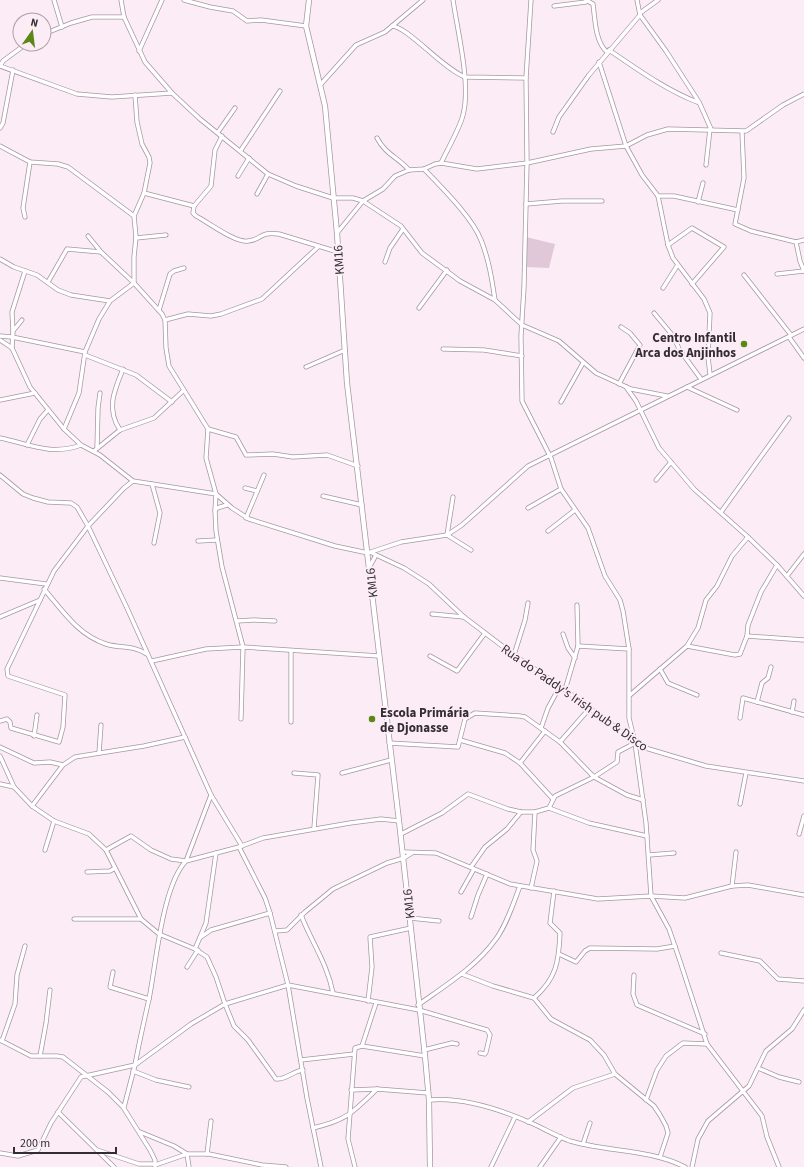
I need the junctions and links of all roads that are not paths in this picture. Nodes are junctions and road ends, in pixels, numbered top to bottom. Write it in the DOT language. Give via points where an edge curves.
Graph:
graph roads {
  1 [pos="54,0"];
  2 [pos="121,0"];
  3 [pos="162,0"];
  4 [pos="184,0"];
  5 [pos="309,0"];
  6 [pos="423,0"];
  7 [pos="453,0"];
  8 [pos="531,0"];
  9 [pos="637,0"];
  10 [pos="658,0"];
  11 [pos="586,1"];
  12 [pos="554,6"];
  13 [pos="640,14"];
  14 [pos="124,17"];
  15 [pos="306,26"];
  16 [pos="392,26"];
  17 [pos="62,27"];
  18 [pos="52,31"];
  19 [pos="139,51"];
  20 [pos="608,51"];
  21 [pos="15,52"];
  22 [pos="599,62"];
  23 [pos="0,66"];
  24 [pos="13,70"];
  25 [pos="465,77"];
  26 [pos="526,78"];
  27 [pos="321,84"];
  28 [pos="166,86"];
  29 [pos="280,91"];
  30 [pos="162,93"];
  31 [pos="172,93"];
  32 [pos="804,94"];
  33 [pos="135,95"];
  34 [pos="698,102"];
  35 [pos="234,108"];
  36 [pos="0,128"];
  37 [pos="710,129"];
  38 [pos="218,132"];
  39 [pos="553,132"];
  40 [pos="742,132"];
  41 [pos="222,136"];
  42 [pos="377,138"];
  43 [pos="0,146"];
  44 [pos="626,146"];
  45 [pos="241,150"];
  46 [pos="249,158"];
  47 [pos="30,162"];
  48 [pos="442,163"];
  49 [pos="527,163"];
  50 [pos="706,165"];
  51 [pos="424,169"];
  52 [pos="409,170"];
  53 [pos="268,174"];
  54 [pos="238,176"];
  55 [pos="703,183"];
  56 [pos="144,193"];
  57 [pos="257,194"];
  58 [pos="658,196"];
  59 [pos="334,198"];
  60 [pos="363,201"];
  61 [pos="602,201"];
  62 [pos="698,202"];
  63 [pos="526,204"];
  64 [pos="194,206"];
  65 [pos="738,210"];
  66 [pos="25,216"];
  67 [pos="134,216"];
  68 [pos="402,229"];
  69 [pos="337,233"];
  70 [pos="166,235"];
  71 [pos="88,236"];
  72 [pos="136,238"];
  73 [pos="804,240"];
  74 [pos="796,242"];
  75 [pos="668,245"];
  76 [pos="318,247"];
  77 [pos="101,252"];
  78 [pos="338,252"];
  79 [pos="0,259"];
  80 [pos="385,262"];
  81 [pos="677,266"];
  82 [pos="184,268"];
  83 [pos="447,270"];
  84 [pos="25,271"];
  85 [pos="804,271"];
  86 [pos="777,274"];
  87 [pos="744,275"];
  88 [pos="48,282"];
  89 [pos="134,283"];
  90 [pos="692,284"];
  91 [pos="663,288"];
  92 [pos="495,300"];
  93 [pos="110,301"];
  94 [pos="419,308"];
  95 [pos="159,310"];
  96 [pos="654,313"];
  97 [pos="22,320"];
  98 [pos="165,320"];
  99 [pos="522,325"];
  100 [pos="621,326"];
  101 [pos="804,330"];
  102 [pos="0,331"];
  103 [pos="13,331"];
  104 [pos="790,336"];
  105 [pos="12,337"];
  106 [pos="1,338"];
  107 [pos="12,348"];
  108 [pos="443,349"];
  109 [pos="345,350"];
  110 [pos="85,353"];
  111 [pos="522,356"];
  112 [pos="804,358"];
  113 [pos="583,363"];
  114 [pos="306,367"];
  115 [pos="123,370"];
  116 [pos="710,374"];
  117 [pos="700,379"];
  118 [pos="619,384"];
  119 [pos="625,387"];
  120 [pos="686,387"];
  121 [pos="184,390"];
  122 [pos="35,393"];
  123 [pos="100,393"];
  124 [pos="667,396"];
  125 [pos="0,400"];
  126 [pos="172,402"];
  127 [pos="561,402"];
  128 [pos="48,410"];
  129 [pos="639,410"];
  130 [pos="737,410"];
  131 [pos="789,418"];
  132 [pos="64,429"];
  133 [pos="208,429"];
  134 [pos="120,430"];
  135 [pos="0,438"];
  136 [pos="27,445"];
  137 [pos="80,445"];
  138 [pos="96,449"];
  139 [pos="548,455"];
  140 [pos="671,462"];
  141 [pos="358,466"];
  142 [pos="264,475"];
  143 [pos="1,477"];
  144 [pos="656,480"];
  145 [pos="133,481"];
  146 [pos="152,484"];
  147 [pos="245,488"];
  148 [pos="561,489"];
  149 [pos="257,491"];
  150 [pos="216,494"];
  151 [pos="324,496"];
  152 [pos="453,497"];
  153 [pos="227,505"];
  154 [pos="362,505"];
  155 [pos="528,508"];
  156 [pos="215,510"];
  157 [pos="575,510"];
  158 [pos="721,512"];
  159 [pos="246,518"];
  160 [pos="88,526"];
  161 [pos="548,531"];
  162 [pos="447,535"];
  163 [pos="748,537"];
  164 [pos="217,540"];
  165 [pos="198,541"];
  166 [pos="154,543"];
  167 [pos="471,550"];
  168 [pos="370,553"];
  169 [pos="804,554"];
  170 [pos="376,555"];
  171 [pos="776,565"];
  172 [pos="370,566"];
  173 [pos="787,576"];
  174 [pos="0,578"];
  175 [pos="45,587"];
  176 [pos="804,596"];
  177 [pos="40,600"];
  178 [pos="528,603"];
  179 [pos="576,604"];
  180 [pos="432,614"];
  181 [pos="0,617"];
  182 [pos="464,617"];
  183 [pos="237,621"];
  184 [pos="275,621"];
  185 [pos="485,633"];
  186 [pos="563,634"];
  187 [pos="747,636"];
  188 [pos="804,640"];
  189 [pos="578,646"];
  190 [pos="687,646"];
  191 [pos="243,647"];
  192 [pos="629,649"];
  193 [pos="291,651"];
  194 [pos="148,655"];
  195 [pos="514,655"];
  196 [pos="379,656"];
  197 [pos="430,656"];
  198 [pos="575,658"];
  199 [pos="152,661"];
  200 [pos="771,667"];
  201 [pos="660,669"];
  202 [pos="560,686"];
  203 [pos="565,690"];
  204 [pos="630,695"];
  205 [pos="697,695"];
  206 [pos="794,701"];
  207 [pos="757,702"];
  208 [pos="589,709"];
  209 [pos="792,712"];
  210 [pos="37,715"];
  211 [pos="804,715"];
  212 [pos="740,718"];
  213 [pos="241,719"];
  214 [pos="0,721"];
  215 [pos="291,722"];
  216 [pos="101,726"];
  217 [pos="541,728"];
  218 [pos="545,732"];
  219 [pos="34,736"];
  220 [pos="185,736"];
  221 [pos="460,740"];
  222 [pos="560,742"];
  223 [pos="389,743"];
  224 [pos="635,743"];
  225 [pos="0,747"];
  226 [pos="99,753"];
  227 [pos="0,756"];
  228 [pos="391,760"];
  229 [pos="520,763"];
  230 [pos="63,765"];
  231 [pos="746,772"];
  232 [pos="294,773"];
  233 [pos="342,773"];
  234 [pos="594,777"];
  235 [pos="804,781"];
  236 [pos="0,784"];
  237 [pos="14,787"];
  238 [pos="211,795"];
  239 [pos="553,799"];
  240 [pos="643,800"];
  241 [pos="740,804"];
  242 [pos="32,806"];
  243 [pos="549,808"];
  244 [pos="521,812"];
  245 [pos="535,812"];
  246 [pos="804,816"];
  247 [pos="400,820"];
  248 [pos="54,821"];
  249 [pos="314,828"];
  250 [pos="401,834"];
  251 [pos="799,834"];
  252 [pos="647,836"];
  253 [pos="240,846"];
  254 [pos="45,850"];
  255 [pos="106,850"];
  256 [pos="403,852"];
  257 [pos="736,852"];
  258 [pos="216,853"];
  259 [pos="412,853"];
  260 [pos="674,853"];
  261 [pos="649,855"];
  262 [pos="404,858"];
  263 [pos="186,861"];
  264 [pos="116,868"];
  265 [pos="472,868"];
  266 [pos="87,872"];
  267 [pos="487,874"];
  268 [pos="520,886"];
  269 [pos="732,886"];
  270 [pos="531,888"];
  271 [pos="554,891"];
  272 [pos="461,892"];
  273 [pos="804,895"];
  274 [pos="652,896"];
  275 [pos="270,913"];
  276 [pos="301,916"];
  277 [pos="471,917"];
  278 [pos="410,918"];
  279 [pos="74,919"];
  280 [pos="141,919"];
  281 [pos="439,921"];
  282 [pos="411,928"];
  283 [pos="276,931"];
  284 [pos="159,934"];
  285 [pos="201,937"];
  286 [pos="25,946"];
  287 [pos="675,946"];
  288 [pos="196,950"];
  289 [pos="721,953"];
  290 [pos="559,954"];
  291 [pos="187,967"];
  292 [pos="113,972"];
  293 [pos="462,974"];
  294 [pos="634,975"];
  295 [pos="804,981"];
  296 [pos="288,985"];
  297 [pos="50,990"];
  298 [pos="333,993"];
  299 [pos="534,998"];
  300 [pos="149,999"];
  301 [pos="368,1001"];
  302 [pos="376,1003"];
  303 [pos="225,1004"];
  304 [pos="418,1005"];
  305 [pos="419,1010"];
  306 [pos="804,1010"];
  307 [pos="705,1034"];
  308 [pos="1,1040"];
  309 [pos="457,1044"];
  310 [pos="707,1044"];
  311 [pos="362,1046"];
  312 [pos="424,1050"];
  313 [pos="480,1053"];
  314 [pos="354,1054"];
  315 [pos="40,1056"];
  316 [pos="425,1056"];
  317 [pos="300,1060"];
  318 [pos="135,1065"];
  319 [pos="758,1068"];
  320 [pos="303,1070"];
  321 [pos="133,1071"];
  322 [pos="614,1074"];
  323 [pos="86,1075"];
  324 [pos="799,1082"];
  325 [pos="189,1087"];
  326 [pos="377,1089"];
  327 [pos="351,1090"];
  328 [pos="742,1091"];
  329 [pos="428,1093"];
  330 [pos="429,1100"];
  331 [pos="646,1100"];
  332 [pos="124,1107"];
  333 [pos="58,1112"];
  334 [pos="349,1116"];
  335 [pos="515,1117"];
  336 [pos="211,1121"];
  337 [pos="528,1122"];
  338 [pos="590,1123"];
  339 [pos="313,1128"];
  340 [pos="140,1132"];
  341 [pos="561,1137"];
  342 [pos="583,1144"];
  343 [pos="94,1149"];
  344 [pos="0,1153"];
  345 [pos="187,1154"];
  346 [pos="207,1154"];
  347 [pos="660,1158"];
  348 [pos="155,1165"];
  349 [pos="114,1167"];
  350 [pos="190,1167"];
  351 [pos="286,1167"];
  352 [pos="321,1167"];
  353 [pos="355,1167"];
  354 [pos="430,1167"];
  355 [pos="491,1167"];
  356 [pos="540,1167"];
  357 [pos="685,1167"];
  358 [pos="692,1167"];
  359 [pos="780,1167"];
  1 -- 17 [label="street"];
  2 -- 14 [label="street"];
  3 -- 19 [label="street"];
  4 -- 15 [label="street" via="233,10 247,21 270,20"];
  5 -- 15 [label="street, KM16"];
  6 -- 16 [label="street"];
  7 -- 25 [label="street"];
  8 -- 26 [label="street"];
  9 -- 13 [label="street"];
  10 -- 13 [label="street"];
  11 -- 12 [label="street"];
  11 -- 20 [label="street" via="593,4 599,37 602,46"];
  13 -- 20 [label="street"];
  13 -- 34 [label="street"];
  14 -- 17 [label="street" via="92,17"];
  14 -- 19 [label="street"];
  15 -- 27 [label="street, KM16"];
  16 -- 25 [label="street" via="402,30 448,68"];
  16 -- 27 [label="street" via="380,35 356,45"];
  17 -- 18 [label="street"];
  19 -- 28 [label="street"];
  20 -- 22 [label="street"];
  20 -- 34 [label="street" via="683,97"];
  21 -- 23 [label="street"];
  22 -- 39 [label="street" via="562,111"];
  22 -- 44 [label="street"];
  23 -- 24 [label="street"];
  24 -- 33 [label="street" via="77,94 112,97"];
  24 -- 36 [label="street"];
  25 -- 26 [label="street"];
  25 -- 48 [label="street" via="463,115"];
  26 -- 49 [label="street"];
  27 -- 59 [label="street, KM16"];
  28 -- 30 [label="street"];
  28 -- 31 [label="street"];
  29 -- 45 [label="street"];
  30 -- 31 [label="street"];
  30 -- 33 [label="street"];
  31 -- 38 [label="street"];
  32 -- 40 [label="street"];
  33 -- 56 [label="street" via="142,144 150,160"];
  34 -- 37 [label="street"];
  35 -- 38 [label="street"];
  37 -- 40 [label="street"];
  37 -- 44 [label="street" via="658,131"];
  37 -- 50 [label="street"];
  38 -- 41 [label="street"];
  40 -- 65 [label="street" via="744,178"];
  41 -- 45 [label="street"];
  41 -- 64 [label="street" via="216,150 211,186"];
  42 -- 52 [label="street" via="385,151"];
  43 -- 47 [label="street"];
  44 -- 49 [label="street" via="591,149"];
  44 -- 58 [label="street" via="642,176"];
  45 -- 46 [label="street"];
  46 -- 53 [label="street"];
  46 -- 54 [label="street"];
  47 -- 66 [label="street" via="23,208"];
  47 -- 67 [label="street" via="68,167"];
  48 -- 49 [label="street" via="477,169"];
  48 -- 51 [label="street"];
  49 -- 63 [label="street"];
  51 -- 52 [label="street"];
  51 -- 92 [label="street" via="468,220 480,240 489,266"];
  52 -- 60 [label="street" via="395,176 383,189"];
  53 -- 57 [label="street"];
  53 -- 59 [label="street"];
  55 -- 62 [label="street"];
  56 -- 64 [label="street"];
  56 -- 67 [label="street"];
  58 -- 62 [label="street" via="674,196"];
  58 -- 75 [label="street"];
  59 -- 60 [label="street"];
  59 -- 69 [label="street, KM16"];
  60 -- 68 [label="street" via="396,222"];
  60 -- 69 [label="street"];
  61 -- 63 [label="street" via="562,200"];
  62 -- 65 [label="street"];
  63 -- 99 [label="street"];
  64 -- 76 [label="street" via="193,213 196,216 240,242 270,233"];
  65 -- 74 [label="street" via="736,226"];
  67 -- 72 [label="street"];
  68 -- 80 [label="street"];
  68 -- 83 [label="street" via="422,253"];
  69 -- 78 [label="street, KM16"];
  70 -- 72 [label="street"];
  71 -- 77 [label="street"];
  72 -- 89 [label="street"];
  73 -- 74 [label="street"];
  74 -- 85 [label="street"];
  75 -- 81 [label="street"];
  75 -- 90 [label="street" via="692,228 724,247"];
  76 -- 78 [label="street"];
  76 -- 98 [label="street" via="262,299 221,314 188,314"];
  77 -- 88 [label="street" via="67,249"];
  77 -- 89 [label="street"];
  78 -- 109 [label="street, KM16"];
  79 -- 84 [label="street"];
  81 -- 90 [label="street"];
  81 -- 91 [label="street"];
  82 -- 95 [label="street" via="170,274 166,294"];
  83 -- 92 [label="street" via="460,281"];
  83 -- 94 [label="street"];
  84 -- 88 [label="street"];
  84 -- 103 [label="street" via="12,312"];
  85 -- 86 [label="street"];
  87 -- 104 [label="street"];
  88 -- 93 [label="street" via="58,290 71,295"];
  89 -- 93 [label="street"];
  89 -- 95 [label="street"];
  90 -- 116 [label="street" via="704,299 710,313"];
  92 -- 99 [label="street"];
  93 -- 110 [label="street" via="99,319"];
  95 -- 98 [label="street"];
  96 -- 117 [label="street" via="674,336 679,349"];
  97 -- 103 [label="street"];
  98 -- 121 [label="street" via="169,366"];
  99 -- 111 [label="street"];
  99 -- 113 [label="street" via="559,342"];
  100 -- 118 [label="street" via="640,345"];
  101 -- 104 [label="street"];
  102 -- 106 [label="street"];
  103 -- 105 [label="street"];
  104 -- 112 [label="street"];
  104 -- 116 [label="street"];
  105 -- 106 [label="street"];
  105 -- 107 [label="street"];
  105 -- 110 [label="street"];
  106 -- 107 [label="street"];
  107 -- 122 [label="street" via="25,378"];
  108 -- 111 [label="street" via="484,350"];
  109 -- 114 [label="street"];
  109 -- 141 [label="street, KM16"];
  110 -- 115 [label="street"];
  110 -- 132 [label="street" via="77,400"];
  111 -- 139 [label="street" via="522,402"];
  113 -- 118 [label="street" via="596,373"];
  113 -- 127 [label="street"];
  115 -- 126 [label="street" via="144,379"];
  115 -- 134 [label="street" via="111,405 112,414"];
  116 -- 117 [label="street"];
  117 -- 120 [label="street"];
  118 -- 119 [label="street"];
  119 -- 124 [label="street"];
  119 -- 129 [label="street"];
  120 -- 124 [label="street"];
  120 -- 130 [label="street"];
  121 -- 126 [label="street"];
  121 -- 133 [label="street"];
  122 -- 125 [label="street"];
  122 -- 128 [label="street"];
  123 -- 138 [label="street"];
  124 -- 129 [label="street"];
  126 -- 134 [label="street" via="154,418"];
  128 -- 132 [label="street"];
  128 -- 136 [label="street" via="40,419"];
  129 -- 139 [label="street"];
  129 -- 140 [label="street" via="659,448"];
  131 -- 158 [label="street"];
  132 -- 137 [label="street"];
  133 -- 141 [label="street" via="236,437 246,456 273,454 294,457 321,454"];
  133 -- 150 [label="street" via="206,458"];
  134 -- 138 [label="street"];
  135 -- 136 [label="street"];
  136 -- 137 [label="street" via="50,450 67,450"];
  137 -- 138 [label="street"];
  138 -- 145 [label="street"];
  139 -- 148 [label="street"];
  139 -- 162 [label="street" via="523,470 462,525"];
  140 -- 144 [label="street"];
  140 -- 158 [label="street" via="694,489"];
  141 -- 154 [label="street, KM16"];
  142 -- 149 [label="street"];
  143 -- 160 [label="street" via="33,498 48,502 71,503 77,507"];
  145 -- 146 [label="street"];
  145 -- 160 [label="street"];
  146 -- 150 [label="street"];
  146 -- 166 [label="street" via="160,513"];
  147 -- 149 [label="street"];
  148 -- 155 [label="street"];
  148 -- 157 [label="street"];
  149 -- 159 [label="street"];
  150 -- 153 [label="street, Rua do Paddy's Irish pub & Disco"];
  150 -- 156 [label="street"];
  151 -- 154 [label="street"];
  152 -- 162 [label="street"];
  153 -- 156 [label="street"];
  153 -- 159 [label="street, Rua do Paddy's Irish pub & Disco"];
  154 -- 168 [label="street, KM16"];
  156 -- 164 [label="street"];
  157 -- 161 [label="street"];
  157 -- 192 [label="street" via="588,528 605,576 621,604"];
  158 -- 163 [label="street"];
  159 -- 168 [label="street, Rua do Paddy's Irish pub & Disco" via="335,546"];
  160 -- 175 [label="street"];
  160 -- 194 [label="street"];
  162 -- 167 [label="street"];
  162 -- 168 [label="street" via="401,542"];
  163 -- 171 [label="street"];
  163 -- 190 [label="street" via="732,556 717,586 706,600 698,628"];
  164 -- 165 [label="street"];
  164 -- 183 [label="street"];
  168 -- 170 [label="street, Rua do Paddy's Irish pub & Disco"];
  168 -- 172 [label="street, KM16"];
  169 -- 173 [label="street"];
  170 -- 172 [label="street"];
  170 -- 182 [label="street, Rua do Paddy's Irish pub & Disco" via="430,584"];
  171 -- 173 [label="street"];
  171 -- 187 [label="street" via="761,592 748,625"];
  172 -- 196 [label="street, KM16"];
  173 -- 176 [label="street"];
  174 -- 175 [label="street"];
  175 -- 177 [label="street"];
  175 -- 194 [label="street" via="82,632 107,644 136,648"];
  177 -- 181 [label="street"];
  177 -- 219 [label="street" via="6,674 65,695 59,742"];
  178 -- 195 [label="street" via="526,620"];
  179 -- 189 [label="street"];
  180 -- 182 [label="street"];
  182 -- 185 [label="street, Rua do Paddy's Irish pub & Disco"];
  183 -- 184 [label="street"];
  183 -- 191 [label="street"];
  185 -- 195 [label="street, Rua do Paddy's Irish pub & Disco"];
  185 -- 197 [label="street" via="457,671"];
  186 -- 198 [label="street"];
  187 -- 188 [label="street"];
  187 -- 190 [label="street" via="740,654 735,655"];
  189 -- 192 [label="street"];
  189 -- 198 [label="street"];
  190 -- 201 [label="street"];
  191 -- 193 [label="street"];
  191 -- 199 [label="street" via="206,649"];
  191 -- 213 [label="street"];
  192 -- 204 [label="street"];
  193 -- 196 [label="street"];
  193 -- 215 [label="street"];
  194 -- 199 [label="street"];
  195 -- 202 [label="street, Rua do Paddy's Irish pub & Disco"];
  196 -- 223 [label="street, KM16"];
  198 -- 203 [label="street"];
  199 -- 220 [label="street"];
  200 -- 207 [label="street" via="768,678 762,683"];
  201 -- 204 [label="street"];
  201 -- 205 [label="street" via="668,683"];
  202 -- 203 [label="street, Rua do Paddy's Irish pub & Disco"];
  202 -- 217 [label="street"];
  203 -- 208 [label="street, Rua do Paddy's Irish pub & Disco"];
  204 -- 224 [label="street" via="629,718"];
  206 -- 209 [label="street"];
  207 -- 209 [label="street"];
  207 -- 212 [label="street" via="742,699"];
  208 -- 222 [label="street"];
  208 -- 224 [label="street, Rua do Paddy's Irish pub & Disco"];
  209 -- 211 [label="street"];
  210 -- 219 [label="street"];
  214 -- 219 [label="street" via="7,719 11,728"];
  216 -- 226 [label="street"];
  217 -- 218 [label="street"];
  217 -- 221 [label="street" via="520,716 475,713 465,719"];
  218 -- 222 [label="street"];
  218 -- 229 [label="street"];
  220 -- 226 [label="street"];
  220 -- 238 [label="street"];
  221 -- 223 [label="street" via="458,747"];
  221 -- 229 [label="street" via="505,753"];
  222 -- 234 [label="street"];
  223 -- 228 [label="street, KM16"];
  224 -- 231 [label="street, Rua do Paddy's Irish pub & Disco" via="652,752 706,766"];
  224 -- 234 [label="street" via="620,750 617,762"];
  224 -- 240 [label="street"];
  225 -- 230 [label="street" via="34,763 50,762"];
  226 -- 230 [label="street" via="75,757"];
  227 -- 237 [label="street"];
  228 -- 233 [label="street"];
  228 -- 247 [label="street, KM16"];
  229 -- 239 [label="street"];
  230 -- 242 [label="street"];
  231 -- 235 [label="street, Rua do Paddy's Irish pub & Disco"];
  231 -- 241 [label="street"];
  232 -- 249 [label="street" via="318,775"];
  234 -- 239 [label="street" via="558,794"];
  234 -- 240 [label="street" via="627,795"];
  236 -- 237 [label="street"];
  237 -- 242 [label="street"];
  238 -- 253 [label="street"];
  238 -- 263 [label="street"];
  239 -- 243 [label="street"];
  240 -- 252 [label="street"];
  242 -- 248 [label="street"];
  243 -- 245 [label="street"];
  243 -- 252 [label="street" via="589,823"];
  244 -- 245 [label="street"];
  244 -- 250 [label="street" via="468,794 442,813"];
  244 -- 265 [label="street" via="507,829 485,847"];
  245 -- 270 [label="street" via="533,850 537,861"];
  246 -- 251 [label="street"];
  247 -- 249 [label="street" via="380,819"];
  247 -- 250 [label="street, KM16"];
  248 -- 254 [label="street"];
  248 -- 255 [label="street" via="89,834"];
  249 -- 253 [label="street" via="263,838"];
  250 -- 256 [label="street, KM16"];
  252 -- 261 [label="street"];
  253 -- 258 [label="street"];
  253 -- 275 [label="street"];
  255 -- 263 [label="street" via="132,836 151,850 171,859"];
  255 -- 264 [label="street"];
  256 -- 259 [label="street"];
  256 -- 262 [label="street, KM16"];
  257 -- 269 [label="street"];
  258 -- 263 [label="street"];
  258 -- 285 [label="street" via="206,923"];
  259 -- 262 [label="street"];
  259 -- 265 [label="street" via="436,853"];
  260 -- 261 [label="street"];
  261 -- 274 [label="street"];
  262 -- 276 [label="street" via="386,863 342,884"];
  262 -- 278 [label="street, KM16"];
  263 -- 284 [label="street" via="178,870"];
  264 -- 266 [label="street" via="110,871"];
  264 -- 280 [label="street"];
  265 -- 267 [label="street"];
  265 -- 272 [label="street"];
  267 -- 268 [label="street" via="500,881"];
  267 -- 277 [label="street"];
  268 -- 270 [label="street"];
  268 -- 293 [label="street" via="497,938"];
  269 -- 273 [label="street" via="754,885"];
  269 -- 274 [label="street" via="685,898"];
  270 -- 271 [label="street"];
  271 -- 274 [label="street" via="598,899"];
  271 -- 290 [label="street" via="550,923 560,933"];
  274 -- 287 [label="street"];
  275 -- 283 [label="street"];
  275 -- 285 [label="street" via="211,930"];
  276 -- 283 [label="street" via="287,930"];
  276 -- 298 [label="street" via="329,973"];
  278 -- 281 [label="street"];
  278 -- 282 [label="street, KM16"];
  279 -- 280 [label="street"];
  280 -- 284 [label="street"];
  282 -- 301 [label="street" via="370,937 372,967"];
  282 -- 304 [label="street, KM16"];
  283 -- 296 [label="street"];
  284 -- 288 [label="street"];
  284 -- 300 [label="street"];
  285 -- 288 [label="street"];
  286 -- 308 [label="street" via="17,976 15,1004"];
  287 -- 290 [label="street" via="657,949 590,948 584,951 576,962"];
  287 -- 307 [label="street"];
  288 -- 291 [label="street"];
  288 -- 303 [label="street" via="209,960"];
  289 -- 295 [label="street" via="760,961 778,979"];
  290 -- 299 [label="street" via="552,980"];
  292 -- 300 [label="street" via="110,987"];
  293 -- 299 [label="street"];
  293 -- 304 [label="street"];
  294 -- 307 [label="street" via="637,1005"];
  296 -- 298 [label="street"];
  296 -- 303 [label="street"];
  296 -- 317 [label="street"];
  297 -- 315 [label="street"];
  298 -- 301 [label="street"];
  299 -- 322 [label="street" via="551,1019 590,1040 607,1059"];
  300 -- 318 [label="street"];
  301 -- 302 [label="street"];
  302 -- 305 [label="street"];
  302 -- 311 [label="street"];
  303 -- 318 [label="street" via="191,1024"];
  303 -- 320 [label="street" via="234,1026 248,1040 276,1079"];
  304 -- 305 [label="street, KM16"];
  305 -- 312 [label="street, KM16"];
  305 -- 313 [label="street" via="487,1030 490,1035 486,1052"];
  306 -- 319 [label="street" via="792,1029 766,1051"];
  307 -- 310 [label="street"];
  308 -- 315 [label="street" via="28,1055"];
  309 -- 312 [label="street"];
  310 -- 328 [label="street"];
  310 -- 331 [label="street" via="683,1043 666,1056 657,1070"];
  311 -- 314 [label="street" via="355,1048"];
  311 -- 316 [label="street"];
  312 -- 316 [label="street, KM16"];
  314 -- 317 [label="street"];
  314 -- 327 [label="street"];
  315 -- 323 [label="street" via="63,1057"];
  316 -- 329 [label="street, KM16"];
  317 -- 320 [label="street"];
  318 -- 321 [label="street"];
  318 -- 323 [label="street"];
  318 -- 332 [label="street"];
  319 -- 324 [label="street"];
  319 -- 328 [label="street" via="753,1082"];
  320 -- 339 [label="street"];
  321 -- 325 [label="street" via="156,1080"];
  321 -- 332 [label="street"];
  322 -- 331 [label="street"];
  322 -- 337 [label="street" via="573,1088"];
  323 -- 332 [label="street"];
  323 -- 333 [label="street" via="78,1080"];
  326 -- 327 [label="street"];
  326 -- 329 [label="street"];
  326 -- 334 [label="street"];
  327 -- 334 [label="street"];
  328 -- 358 [label="street" via="717,1112 705,1127 698,1139"];
  328 -- 359 [label="street" via="762,1116"];
  329 -- 330 [label="street, KM16"];
  330 -- 335 [label="street" via="444,1099 469,1103"];
  330 -- 354 [label="street, KM16"];
  331 -- 347 [label="street" via="654,1106 668,1130"];
  332 -- 340 [label="street"];
  333 -- 343 [label="street"];
  333 -- 344 [label="street" via="38,1150 18,1156"];
  334 -- 339 [label="street"];
  334 -- 353 [label="street" via="348,1140"];
  335 -- 337 [label="street"];
  335 -- 355 [label="street"];
  336 -- 346 [label="street"];
  337 -- 341 [label="street"];
  338 -- 342 [label="street"];
  339 -- 352 [label="street"];
  340 -- 345 [label="street"];
  340 -- 348 [label="street"];
  341 -- 342 [label="street"];
  341 -- 356 [label="street"];
  342 -- 347 [label="street"];
  343 -- 348 [label="street" via="139,1164"];
  343 -- 349 [label="street"];
  345 -- 346 [label="street"];
  345 -- 348 [label="street"];
  345 -- 350 [label="street"];
  346 -- 351 [label="street"];
  347 -- 357 [label="street"];
}
